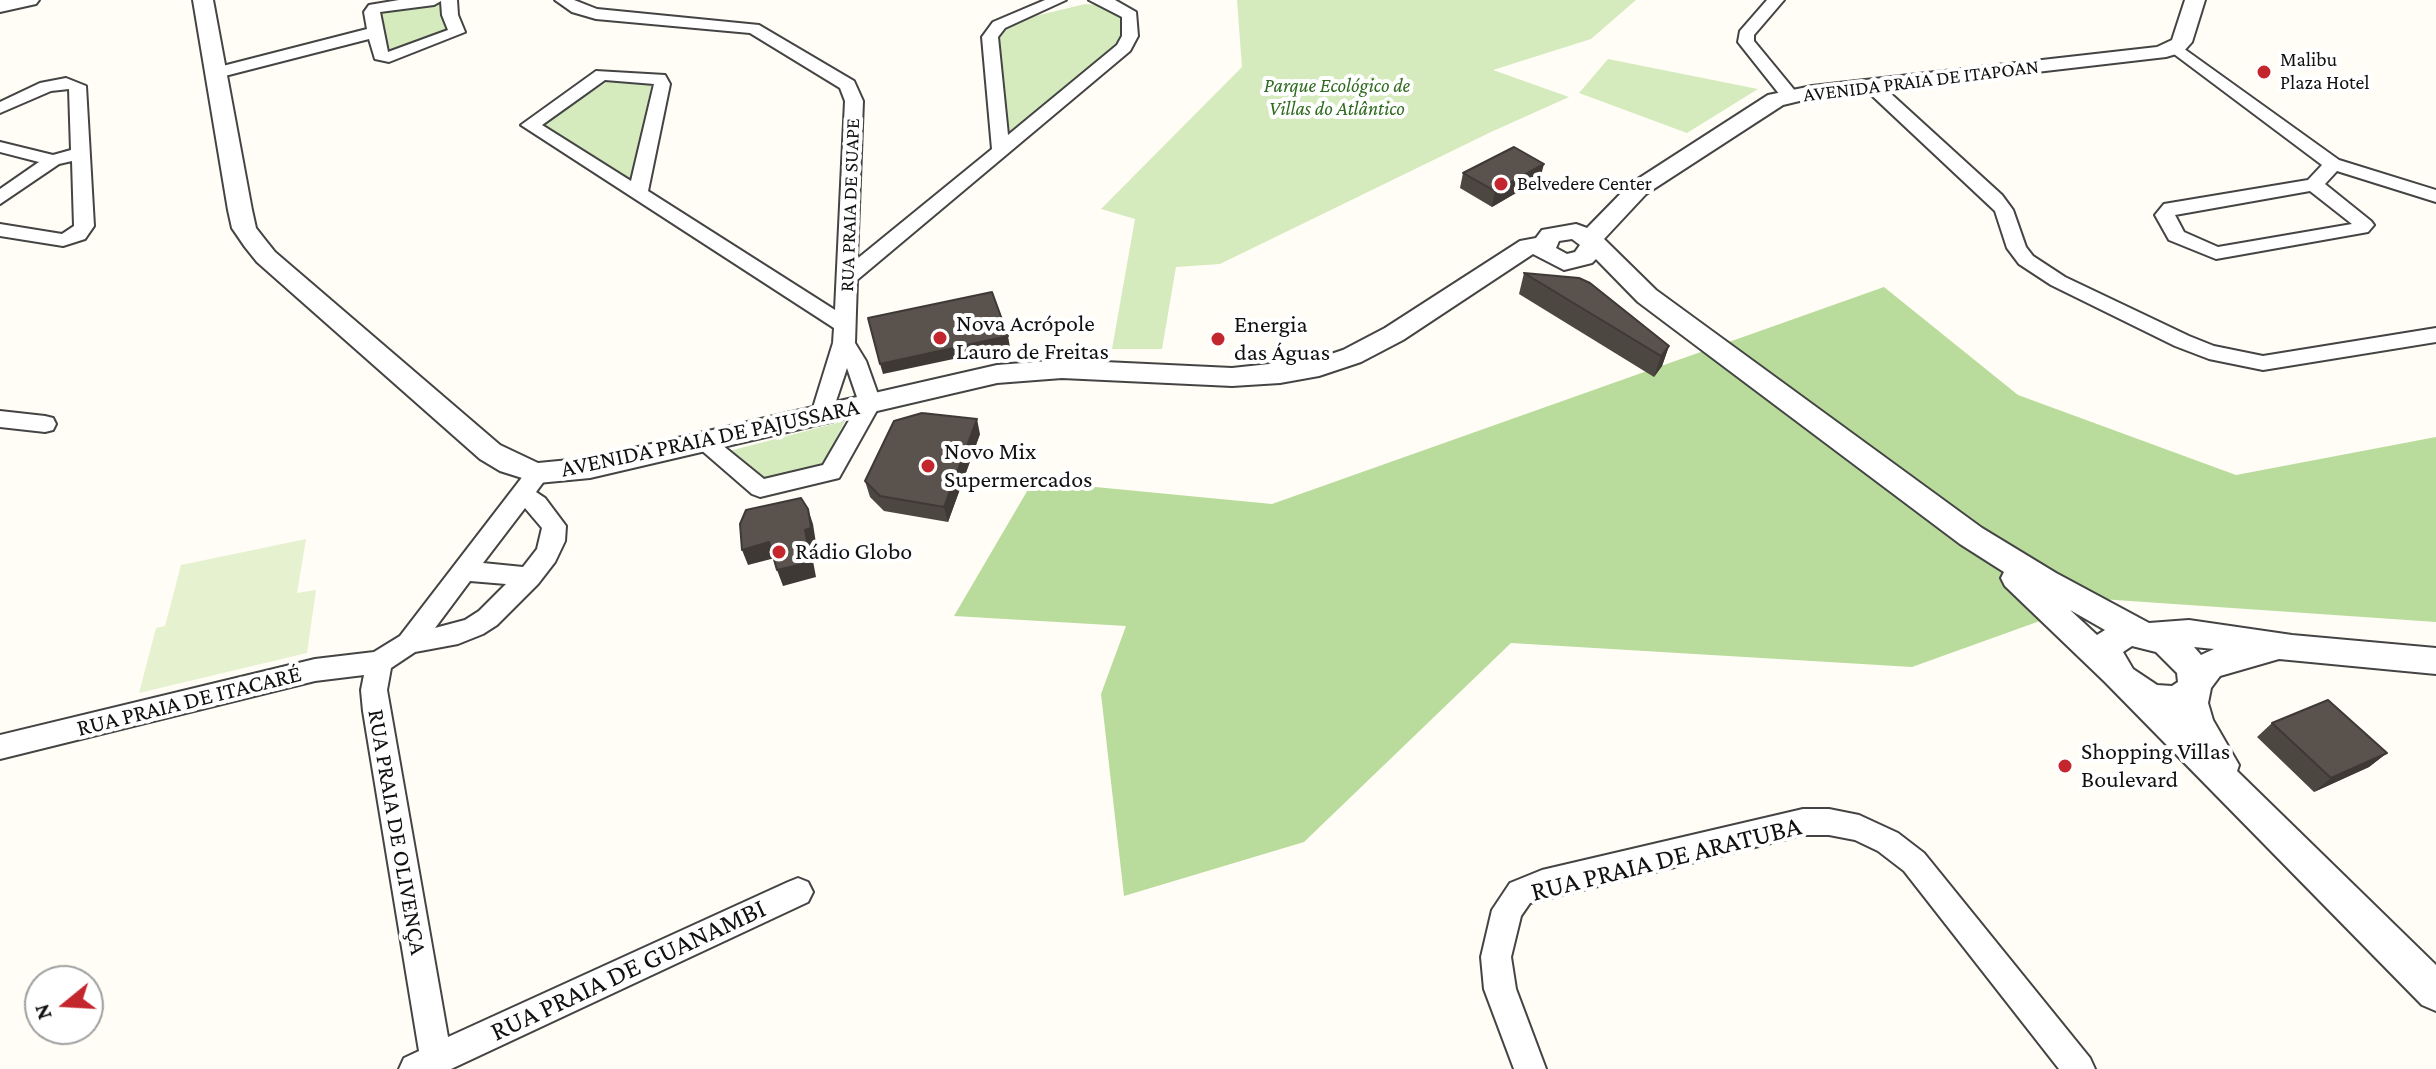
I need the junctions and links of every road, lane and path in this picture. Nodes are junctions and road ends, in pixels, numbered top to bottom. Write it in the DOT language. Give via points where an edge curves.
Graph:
graph roads {
  1 [pos="29,0"];
  2 [pos="434,0"];
  3 [pos="449,0"];
  4 [pos="563,0"];
  5 [pos="1058,0"];
  6 [pos="1097,0"];
  7 [pos="1776,0"];
  8 [pos="2195,0"];
  9 [pos="201,3"];
  10 [pos="0,6"];
  11 [pos="376,32"];
  12 [pos="2176,48"];
  13 [pos="217,73"];
  14 [pos="1872,86"];
  15 [pos="1790,96"];
  16 [pos="0,108"];
  17 [pos="0,147"];
  18 [pos="1001,152"];
  19 [pos="80,153"];
  20 [pos="53,160"];
  21 [pos="2333,164"];
  22 [pos="2314,185"];
  23 [pos="638,193"];
  24 [pos="2436,196"];
  25 [pos="0,198"];
  26 [pos="0,230"];
  27 [pos="1584,237"];
  28 [pos="1543,245"];
  29 [pos="1567,262"];
  30 [pos="847,278"];
  31 [pos="1466,288"];
  32 [pos="1647,296"];
  33 [pos="844,334"];
  34 [pos="2436,335"];
  35 [pos="870,403"];
  36 [pos="822,414"];
  37 [pos="0,419"];
  38 [pos="45,424"];
  39 [pos="703,442"];
  40 [pos="538,473"];
  41 [pos="522,495"];
  42 [pos="1971,536"];
  43 [pos="465,571"];
  44 [pos="529,577"];
  45 [pos="2145,635"];
  46 [pos="409,643"];
  47 [pos="2292,648"];
  48 [pos="2436,661"];
  49 [pos="379,662"];
  50 [pos="2118,676"];
  51 [pos="2194,685"];
  52 [pos="0,747"];
  53 [pos="2246,804"];
  54 [pos="798,892"];
  55 [pos="2436,992"];
  56 [pos="426,1064"];
  57 [pos="1530,1069"];
  58 [pos="2079,1069"];
  1 -- 10 [label="street"];
  2 -- 11 [label="street" via="375,8"];
  3 -- 11 [label="street" via="454,35 385,57"];
  4 -- 30 [label="street, RUA PRAIA DE SUAPE" via="596,14 753,28 841,78 854,101"];
  5 -- 18 [label="street" via="999,25 990,37"];
  6 -- 18 [label="street" via="1130,15 1128,42"];
  7 -- 15 [label="street" via="1746,34 1746,42"];
  8 -- 12 [label="street"];
  9 -- 13 [label="street, AVENIDA PRAIA DE PAJUSSARA"];
  11 -- 13 [label="street"];
  12 -- 14 [label="street, AVENIDA PRAIA DE ITAPOAN"];
  12 -- 21 [label="street"];
  13 -- 40 [label="street, AVENIDA PRAIA DE PAJUSSARA" via="244,228 266,257 490,452"];
  14 -- 15 [label="street, AVENIDA PRAIA DE ITAPOAN"];
  14 -- 34 [label="street" via="1995,199 2026,260 2182,341 2263,363"];
  15 -- 27 [label="street, AVENIDA PRAIA DE ITAPOAN" via="1767,105 1638,189"];
  16 -- 19 [label="street" via="35,90 77,86"];
  17 -- 20 [label="street"];
  18 -- 30 [label="street"];
  19 -- 20 [label="street"];
  19 -- 26 [label="street" via="84,226 78,235 55,240"];
  20 -- 25 [label="street"];
  21 -- 22 [label="street"];
  21 -- 24 [label="street"];
  22 -- 22 [label="street" via="2171,208 2165,215 2176,236 2216,253 2364,225"];
  23 -- 23 [label="street" via="659,79 602,75 530,125"];
  23 -- 33 [label="street"];
  27 -- 28 [label="street, AVENIDA PRAIA DE PAJUSSARA" via="1551,235"];
  27 -- 29 [label="street" via="1588,254"];
  27 -- 32 [label="street"];
  28 -- 29 [label="street" via="1548,256"];
  28 -- 31 [label="street, AVENIDA PRAIA DE PAJUSSARA" via="1529,246"];
  29 -- 31 [label="street, AVENIDA PRAIA DE PAJUSSARA" via="1531,265"];
  29 -- 32 [label="street" via="1605,273"];
  30 -- 33 [label="street, RUA PRAIA DE SUAPE"];
  31 -- 35 [label="street, AVENIDA PRAIA DE PAJUSSARA" via="1380,341 1319,367 1232,377 1027,370"];
  32 -- 42 [label="street"];
  33 -- 35 [label="street, RUA PRAIA DE SUAPE"];
  33 -- 36 [label="street, RUA PRAIA DE SUAPE"];
  35 -- 36 [label="street, AVENIDA PRAIA DE PAJUSSARA"];
  35 -- 39 [label="street" via="836,466 823,475 760,488"];
  36 -- 39 [label="street, AVENIDA PRAIA DE PAJUSSARA"];
  37 -- 38 [label="street"];
  39 -- 40 [label="street, AVENIDA PRAIA DE PAJUSSARA" via="590,468"];
  40 -- 41 [label="street"];
  41 -- 43 [label="street"];
  41 -- 44 [label="street" via="554,526 553,541"];
  42 -- 45 [label="street"];
  42 -- 50 [label="street"];
  43 -- 44 [label="street"];
  43 -- 46 [label="street"];
  44 -- 46 [label="street" via="474,627"];
  45 -- 47 [label="street" via="2189,633"];
  45 -- 50 [label="street" via="2128,633 2109,643 2107,652"];
  45 -- 51 [label="street" via="2182,655 2193,669"];
  46 -- 49 [label="street"];
  47 -- 48 [label="street"];
  47 -- 51 [label="street" via="2230,657 2208,667"];
  49 -- 52 [label="street, RUA PRAIA DE ITACARÉ" via="315,670"];
  49 -- 56 [label="street, RUA PRAIA DE OLIVENÇA" via="376,711"];
  50 -- 51 [label="street" via="2154,698 2186,696"];
  50 -- 53 [label="street"];
  51 -- 53 [label="street" via="2191,703 2198,724"];
  53 -- 55 [label="street"];
  54 -- 56 [label="street, RUA PRAIA DE GUANAMBI"];
  57 -- 58 [label="street, RUA PRAIA DE ARATUBA" via="1500,989 1496,957 1507,910 1520,893 1803,822 1859,828 1914,862"];
}
